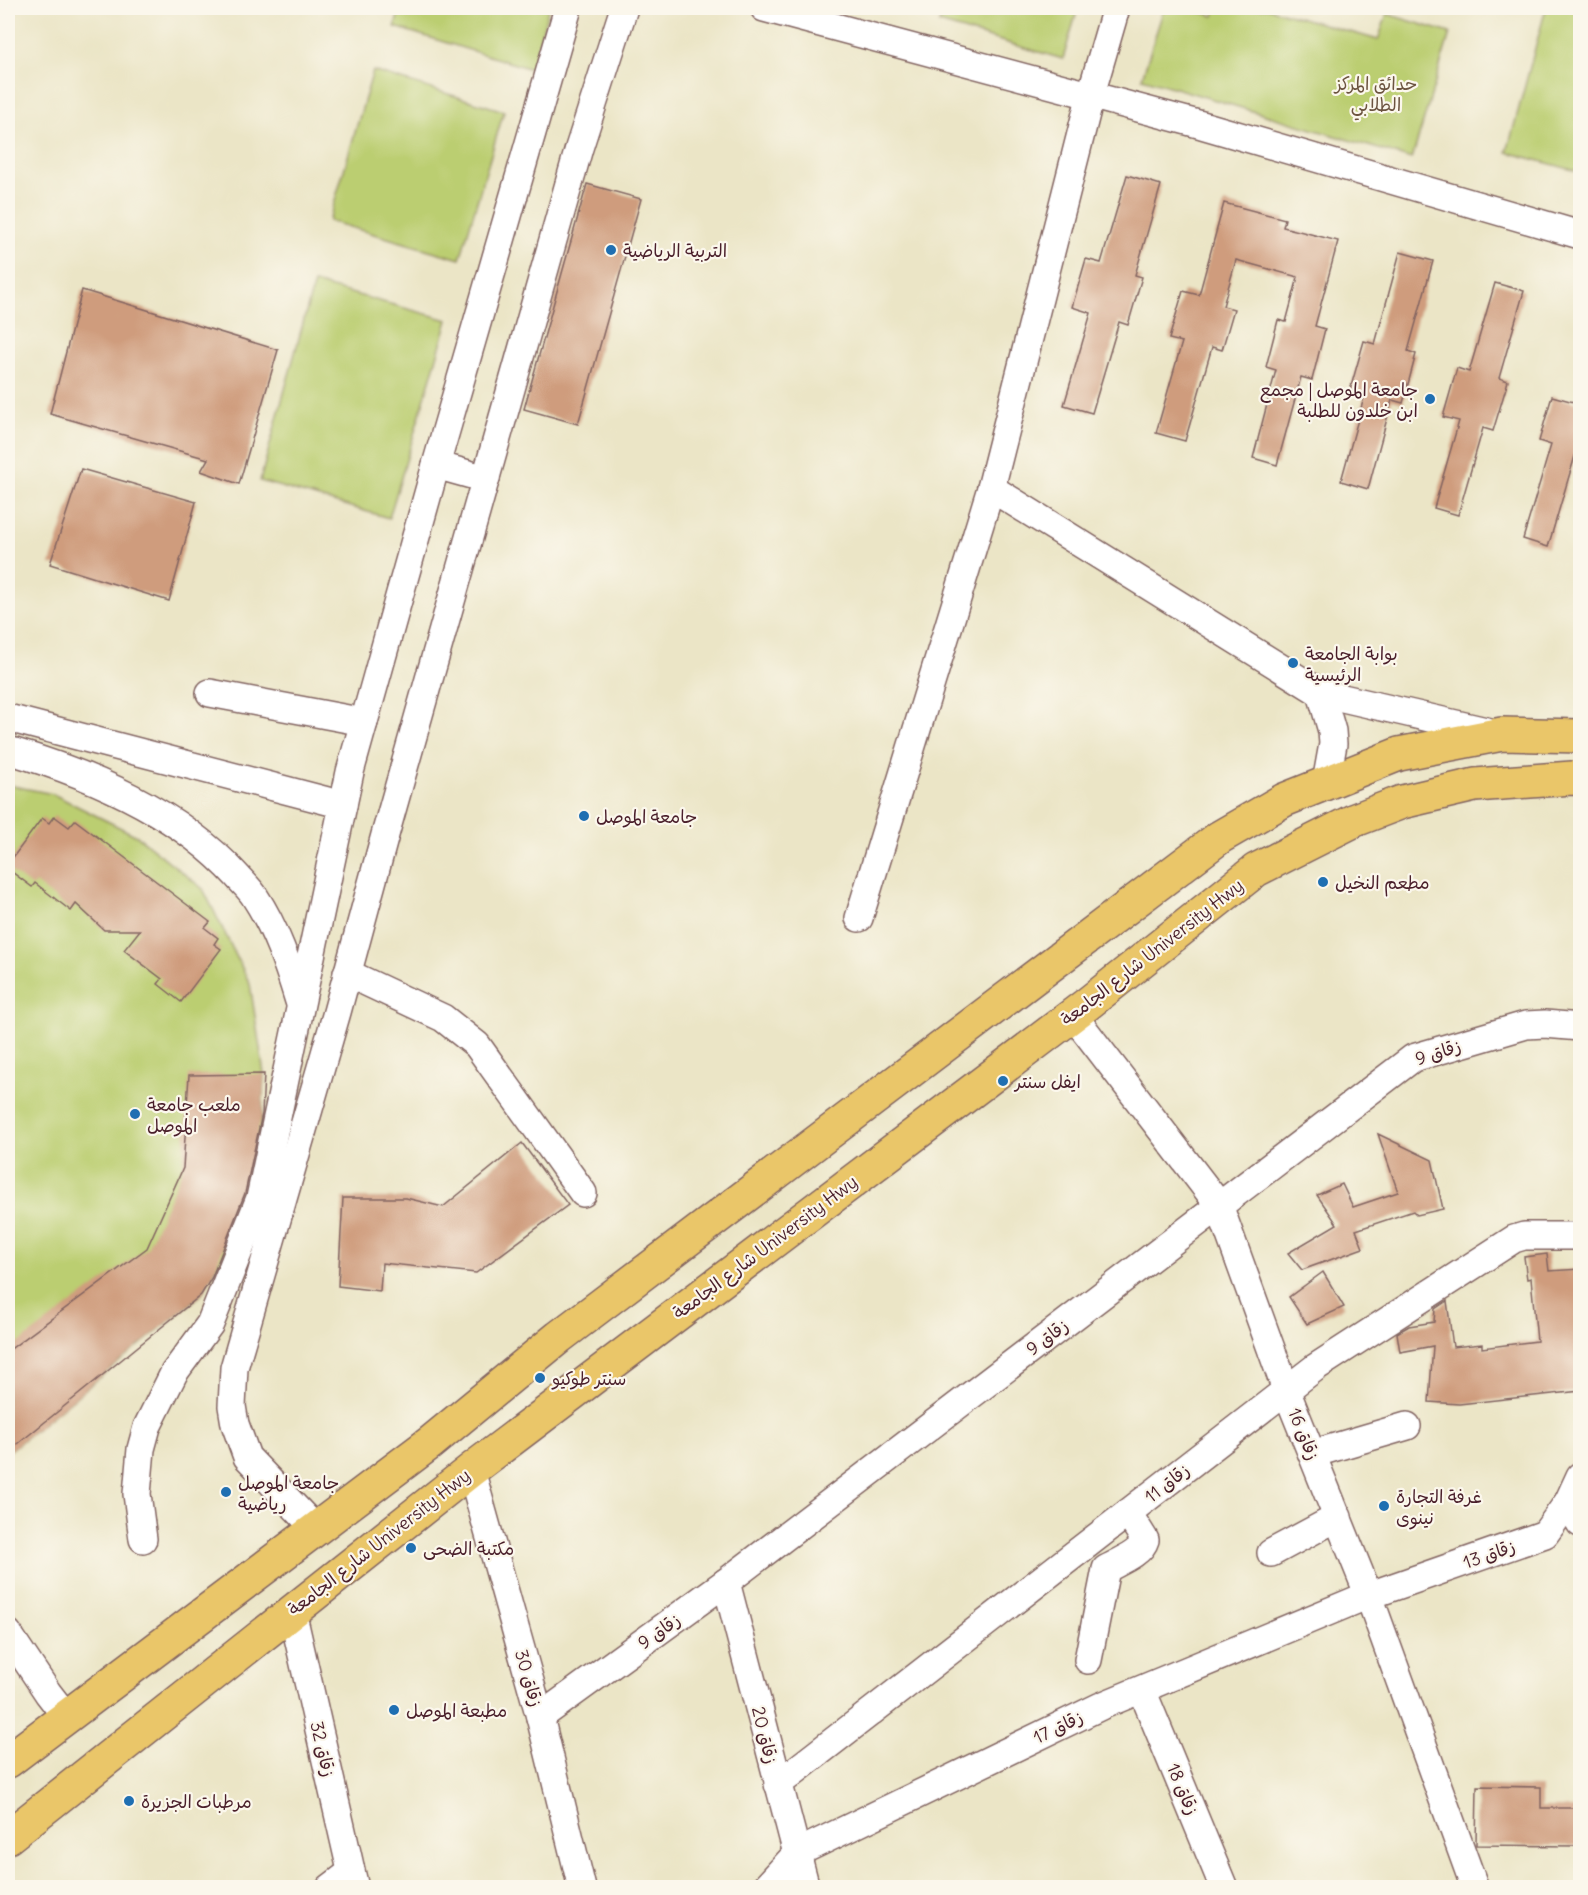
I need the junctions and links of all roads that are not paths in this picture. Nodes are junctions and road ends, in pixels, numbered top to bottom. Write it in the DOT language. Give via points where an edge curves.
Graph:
graph roads {
  1 [pos="568,8"];
  2 [pos="624,8"];
  3 [pos="764,8"];
  4 [pos="1116,8"];
  5 [pos="1091,94"];
  6 [pos="1581,235"];
  7 [pos="436,465"];
  8 [pos="486,479"];
  9 [pos="990,488"];
  10 [pos="210,693"];
  11 [pos="1321,693"];
  12 [pos="8,718"];
  13 [pos="364,722"];
  14 [pos="1502,734"];
  15 [pos="1581,736"];
  16 [pos="8,750"];
  17 [pos="1581,779"];
  18 [pos="1326,783"];
  19 [pos="343,806"];
  20 [pos="859,918"];
  21 [pos="347,973"];
  22 [pos="300,1004"];
  23 [pos="337,1012"];
  24 [pos="1073,1015"];
  25 [pos="1581,1027"];
  26 [pos="583,1192"];
  27 [pos="1220,1205"];
  28 [pos="1581,1236"];
  29 [pos="210,1324"];
  30 [pos="244,1334"];
  31 [pos="559,1337"];
  32 [pos="590,1379"];
  33 [pos="1286,1390"];
  34 [pos="1407,1426"];
  35 [pos="1312,1454"];
  36 [pos="471,1470"];
  37 [pos="1581,1476"];
  38 [pos="1574,1512"];
  39 [pos="1128,1513"];
  40 [pos="1338,1518"];
  41 [pos="316,1529"];
  42 [pos="143,1539"];
  43 [pos="1271,1553"];
  44 [pos="726,1582"];
  45 [pos="1369,1596"];
  46 [pos="292,1611"];
  47 [pos="8,1633"];
  48 [pos="1088,1660"];
  49 [pos="1142,1690"];
  50 [pos="65,1715"];
  51 [pos="540,1717"];
  52 [pos="8,1761"];
  53 [pos="778,1784"];
  54 [pos="8,1837"];
  55 [pos="797,1853"];
  56 [pos="353,1880"];
  57 [pos="330,1887"];
  58 [pos="582,1887"];
  59 [pos="765,1887"];
  60 [pos="806,1887"];
  61 [pos="1224,1887"];
  62 [pos="1475,1887"];
  1 -- 7 [label="street"];
  2 -- 8 [label="street" via="579,148"];
  3 -- 5 [label="street"];
  4 -- 5 [label="street"];
  5 -- 6 [label="street"];
  5 -- 9 [label="street"];
  7 -- 8 [label="street"];
  7 -- 13 [label="street"];
  8 -- 21 [label="street"];
  9 -- 11 [label="street"];
  9 -- 20 [label="street"];
  10 -- 13 [label="street"];
  11 -- 14 [label="street"];
  11 -- 18 [label="street" via="1333,744"];
  12 -- 19 [label="street"];
  13 -- 19 [label="street"];
  14 -- 15 [label="main road"];
  14 -- 18 [label="main road" via="1399,754"];
  16 -- 22 [label="street" via="119,792 197,838 254,895 288,965"];
  17 -- 24 [label="main road, شارع الجامعة University Hwy" via="1475,785 1402,802 1355,820 1256,870"];
  18 -- 31 [label="main road" via="1284,800 1220,837"];
  19 -- 22 [label="street"];
  21 -- 23 [label="street"];
  21 -- 26 [label="street" via="443,1018 477,1045"];
  22 -- 23 [label="street"];
  22 -- 29 [label="street" via="260,1198"];
  23 -- 30 [label="street"];
  24 -- 27 [label="street, زقاق 16"];
  24 -- 32 [label="main road, شارع الجامعة University Hwy"];
  25 -- 27 [label="street, زقاق 9" via="1527,1025 1413,1058"];
  27 -- 33 [label="street, زقاق 16"];
  27 -- 44 [label="street, زقاق 9"];
  28 -- 33 [label="street, زقاق 11" via="1514,1239"];
  29 -- 30 [label="street"];
  29 -- 42 [label="street" via="174,1373 147,1427 137,1494"];
  30 -- 41 [label="street" via="232,1388 240,1441 247,1457"];
  31 -- 32 [label="main road"];
  31 -- 41 [label="main road" via="430,1443"];
  32 -- 36 [label="main road, شارع الجامعة University Hwy"];
  33 -- 35 [label="street, زقاق 16"];
  33 -- 39 [label="street, زقاق 11"];
  34 -- 35 [label="street"];
  35 -- 40 [label="street, زقاق 16"];
  36 -- 46 [label="main road, شارع الجامعة University Hwy"];
  36 -- 51 [label="street, زقاق 30"];
  37 -- 38 [label="street, زقاق 13"];
  38 -- 45 [label="street, زقاق 13" via="1545,1534"];
  39 -- 48 [label="street" via="1144,1544 1106,1569"];
  39 -- 53 [label="street, زقاق 11"];
  40 -- 43 [label="street"];
  40 -- 45 [label="street, زقاق 16"];
  41 -- 50 [label="main road"];
  44 -- 51 [label="street, زقاق 9"];
  44 -- 53 [label="street, زقاق 20"];
  45 -- 49 [label="street, زقاق 17"];
  45 -- 62 [label="street, زقاق 16"];
  46 -- 54 [label="main road, شارع الجامعة University Hwy"];
  46 -- 56 [label="street, زقاق 32"];
  47 -- 50 [label="street"];
  49 -- 55 [label="street, زقاق 17" via="1101,1706"];
  49 -- 61 [label="street, زقاق 18"];
  50 -- 52 [label="main road"];
  51 -- 58 [label="street, زقاق 30"];
  53 -- 55 [label="street, زقاق 20"];
  55 -- 59 [label="street, زقاق 17"];
  55 -- 60 [label="street, زقاق 20"];
  56 -- 57 [label="street"];
}
